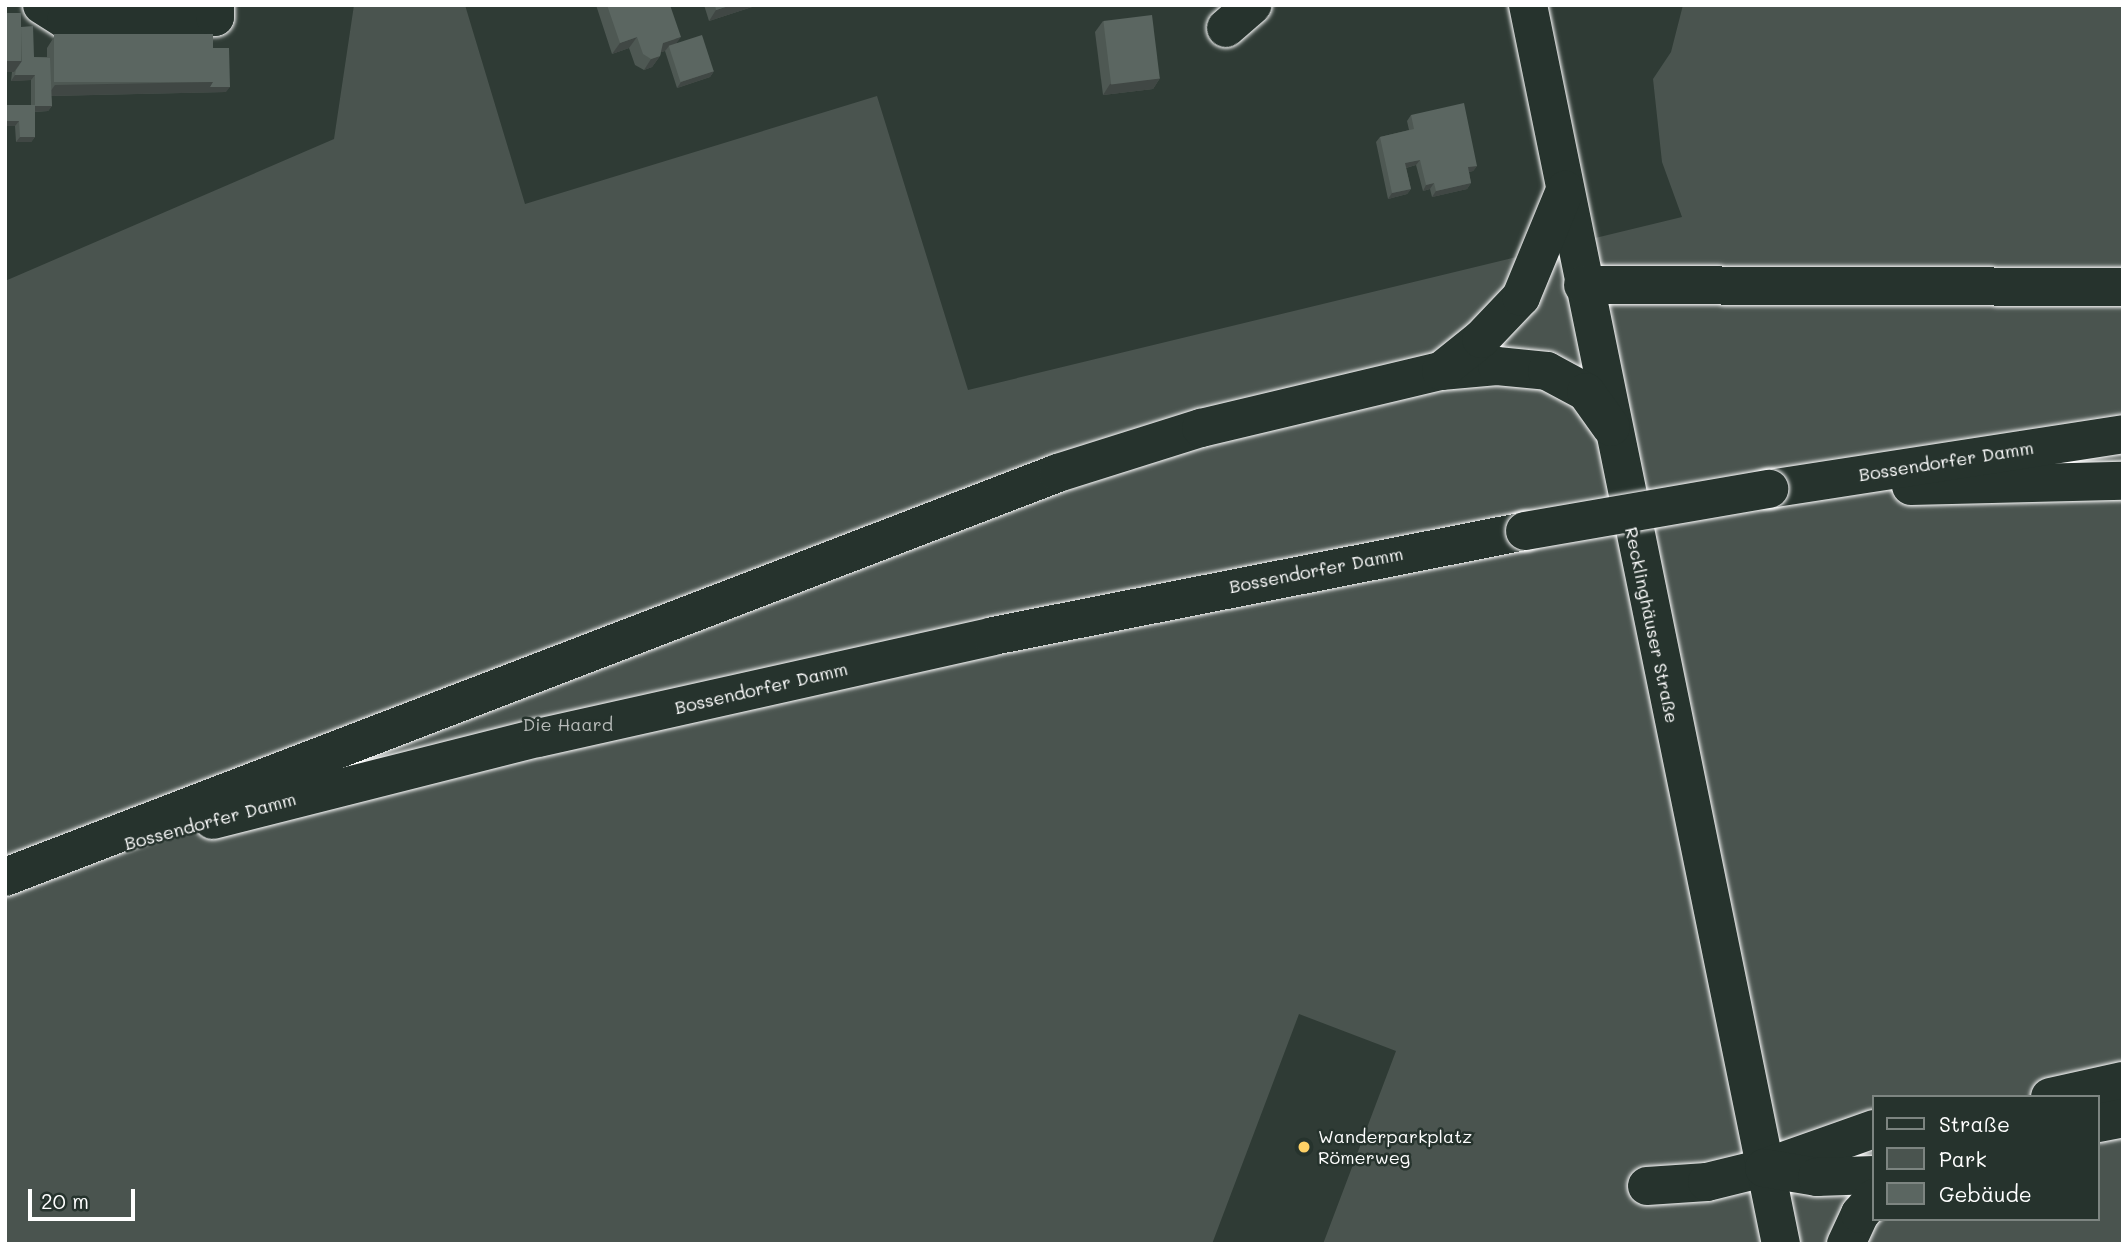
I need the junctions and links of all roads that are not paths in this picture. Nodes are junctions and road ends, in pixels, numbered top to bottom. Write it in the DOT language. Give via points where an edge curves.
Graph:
graph roads {
  1 [pos="43,5"];
  2 [pos="215,5"];
  3 [pos="1528,5"];
  4 [pos="1564,190"];
  5 [pos="1583,285"];
  6 [pos="2123,287"];
  7 [pos="1441,370"];
  8 [pos="1611,427"];
  9 [pos="2123,433"];
  10 [pos="2123,481"];
  11 [pos="1769,489"];
  12 [pos="5,877"];
  13 [pos="2123,1081"];
  14 [pos="2059,1095"];
  15 [pos="2123,1118"];
  16 [pos="2100,1123"];
  17 [pos="1872,1130"];
  18 [pos="1764,1168"];
  19 [pos="1872,1175"];
  20 [pos="1647,1186"];
  21 [pos="1872,1200"];
  22 [pos="1781,1244"];
  23 [pos="1846,1244"];
  1 -- 2 [label="main road" via="66,20 215,16"];
  3 -- 4 [label="main road, Recklinghäuser Straße"];
  4 -- 5 [label="main road, Recklinghäuser Straße"];
  4 -- 7 [label="main road" via="1521,296 1481,340"];
  5 -- 6 [label="main road"];
  5 -- 8 [label="main road, Recklinghäuser Straße"];
  7 -- 8 [label="main road" via="1523,366 1547,370 1586,392"];
  7 -- 12 [label="main road" via="1201,428 1058,473"];
  8 -- 18 [label="main road, Recklinghäuser Straße"];
  9 -- 11 [label="main road, Bossendorfer Damm"];
  10 -- 11 [label="main road"];
  11 -- 12 [label="main road, Bossendorfer Damm, bridge" via="1525,531 1006,633 538,738"];
  13 -- 14 [label="main road"];
  15 -- 16 [label="main road"];
  17 -- 18 [label="main road"];
  18 -- 19 [label="main road" via="1817,1177"];
  18 -- 20 [label="main road" via="1707,1182"];
  18 -- 22 [label="main road, Recklinghäuser Straße"];
  21 -- 23 [label="main road"];
}
